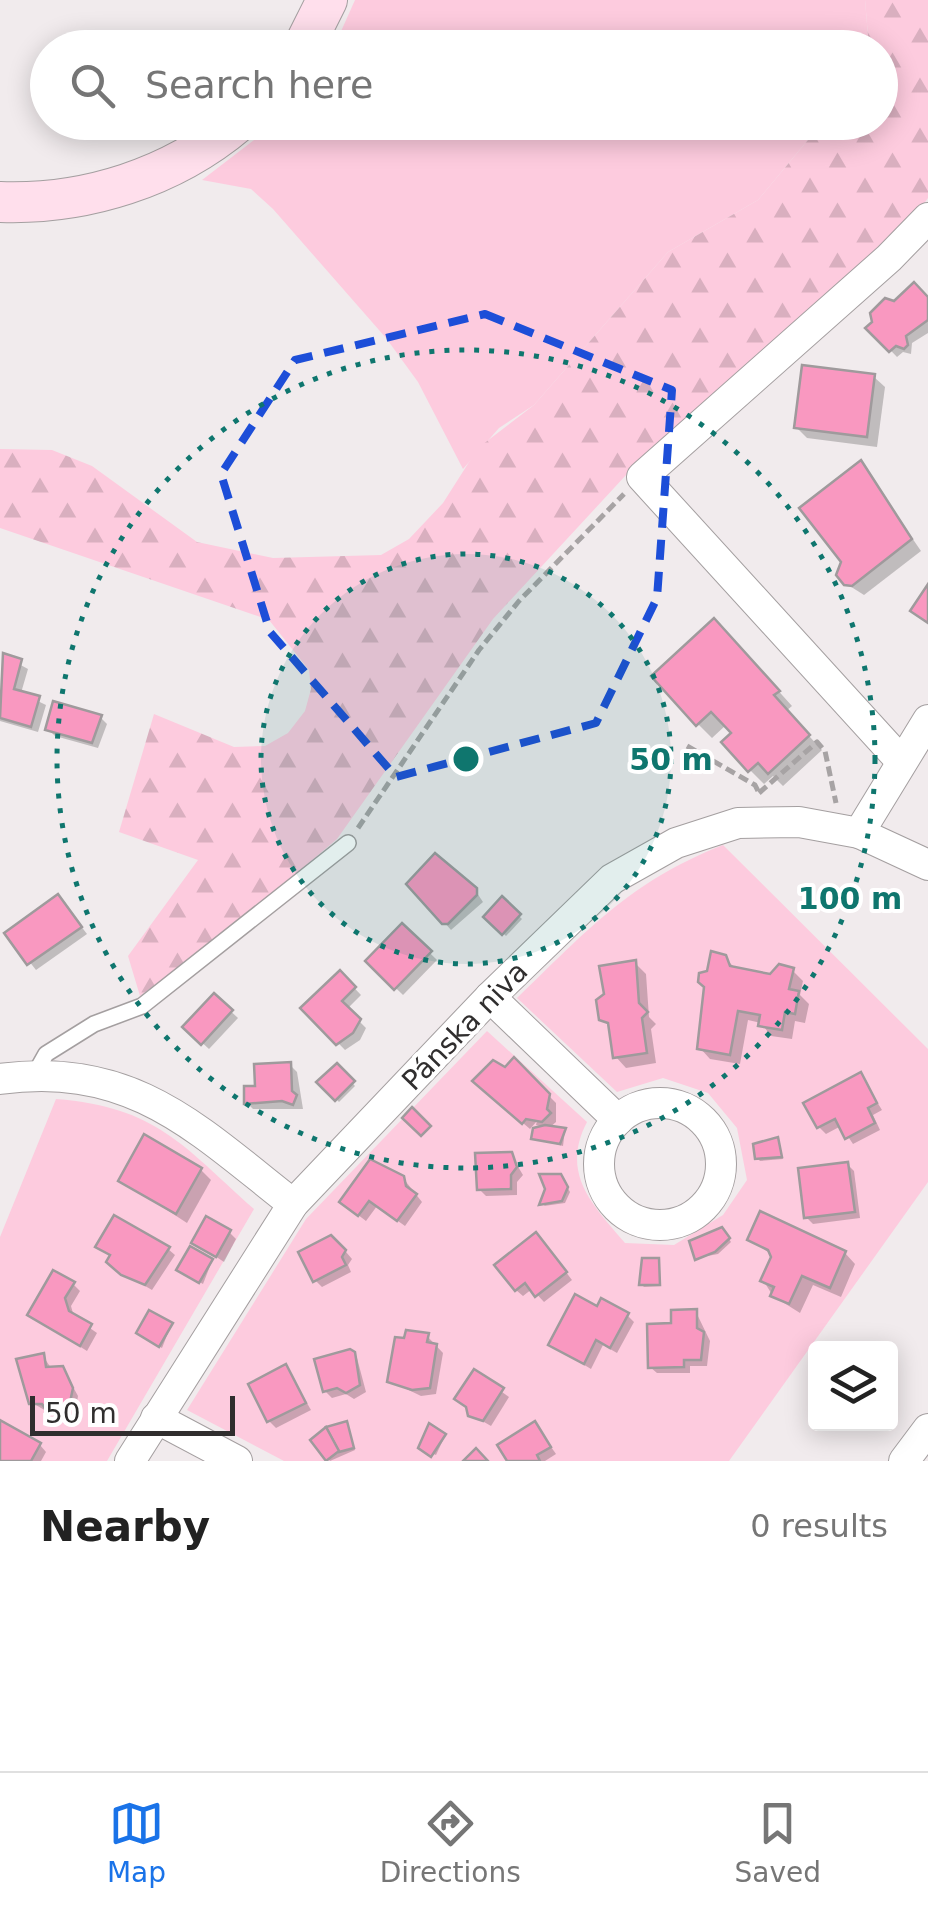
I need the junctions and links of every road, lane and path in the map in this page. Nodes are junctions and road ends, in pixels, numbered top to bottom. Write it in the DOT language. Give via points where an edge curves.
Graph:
graph roads {
  1 [pos="327,0"];
  2 [pos="312,30"];
  3 [pos="213,140"];
  4 [pos="0,202"];
  5 [pos="928,218"];
  6 [pos="642,476"];
  7 [pos="928,720"];
  8 [pos="687,746"];
  9 [pos="900,761"];
  10 [pos="759,793"];
  11 [pos="836,802"];
  12 [pos="765,807"];
  13 [pos="859,833"];
  14 [pos="348,843"];
  15 [pos="928,865"];
  16 [pos="490,997"];
  17 [pos="33,1077"];
  18 [pos="0,1079"];
  19 [pos="618,1120"];
  20 [pos="293,1204"];
  21 [pos="156,1418"];
  22 [pos="928,1429"];
  23 [pos="130,1461"];
  24 [pos="237,1461"];
  25 [pos="904,1461"];
  1 -- 2 [label="main road"];
  3 -- 4 [label="main road" via="116,188 72,199"];
  5 -- 6 [label="street"];
  6 -- 9 [label="street"];
  6 -- 14 [label="path" via="479,650"];
  7 -- 9 [label="street"];
  8 -- 10 [label="path" via="755,784"];
  9 -- 13 [label="street"];
  10 -- 11 [label="path" via="816,742 825,750"];
  10 -- 12 [label="path"];
  13 -- 15 [label="street, Pánska niva"];
  13 -- 16 [label="street, Pánska niva" via="798,822 738,823 676,843 612,879"];
  14 -- 17 [label="lane" via="142,1006 94,1024 46,1054"];
  16 -- 19 [label="street"];
  16 -- 20 [label="street, Pánska niva"];
  17 -- 18 [label="street"];
  17 -- 20 [label="street" via="110,1084 167,1106"];
  19 -- 19 [label="street" via="634,1109 672,1104 705,1123 721,1158 713,1195 701,1210 662,1226 641,1223 608,1198 600,1178 606,1137"];
  20 -- 21 [label="street, Pánska niva"];
  21 -- 23 [label="street, Pánska niva"];
  21 -- 24 [label="street"];
  22 -- 25 [label="street"];
}
